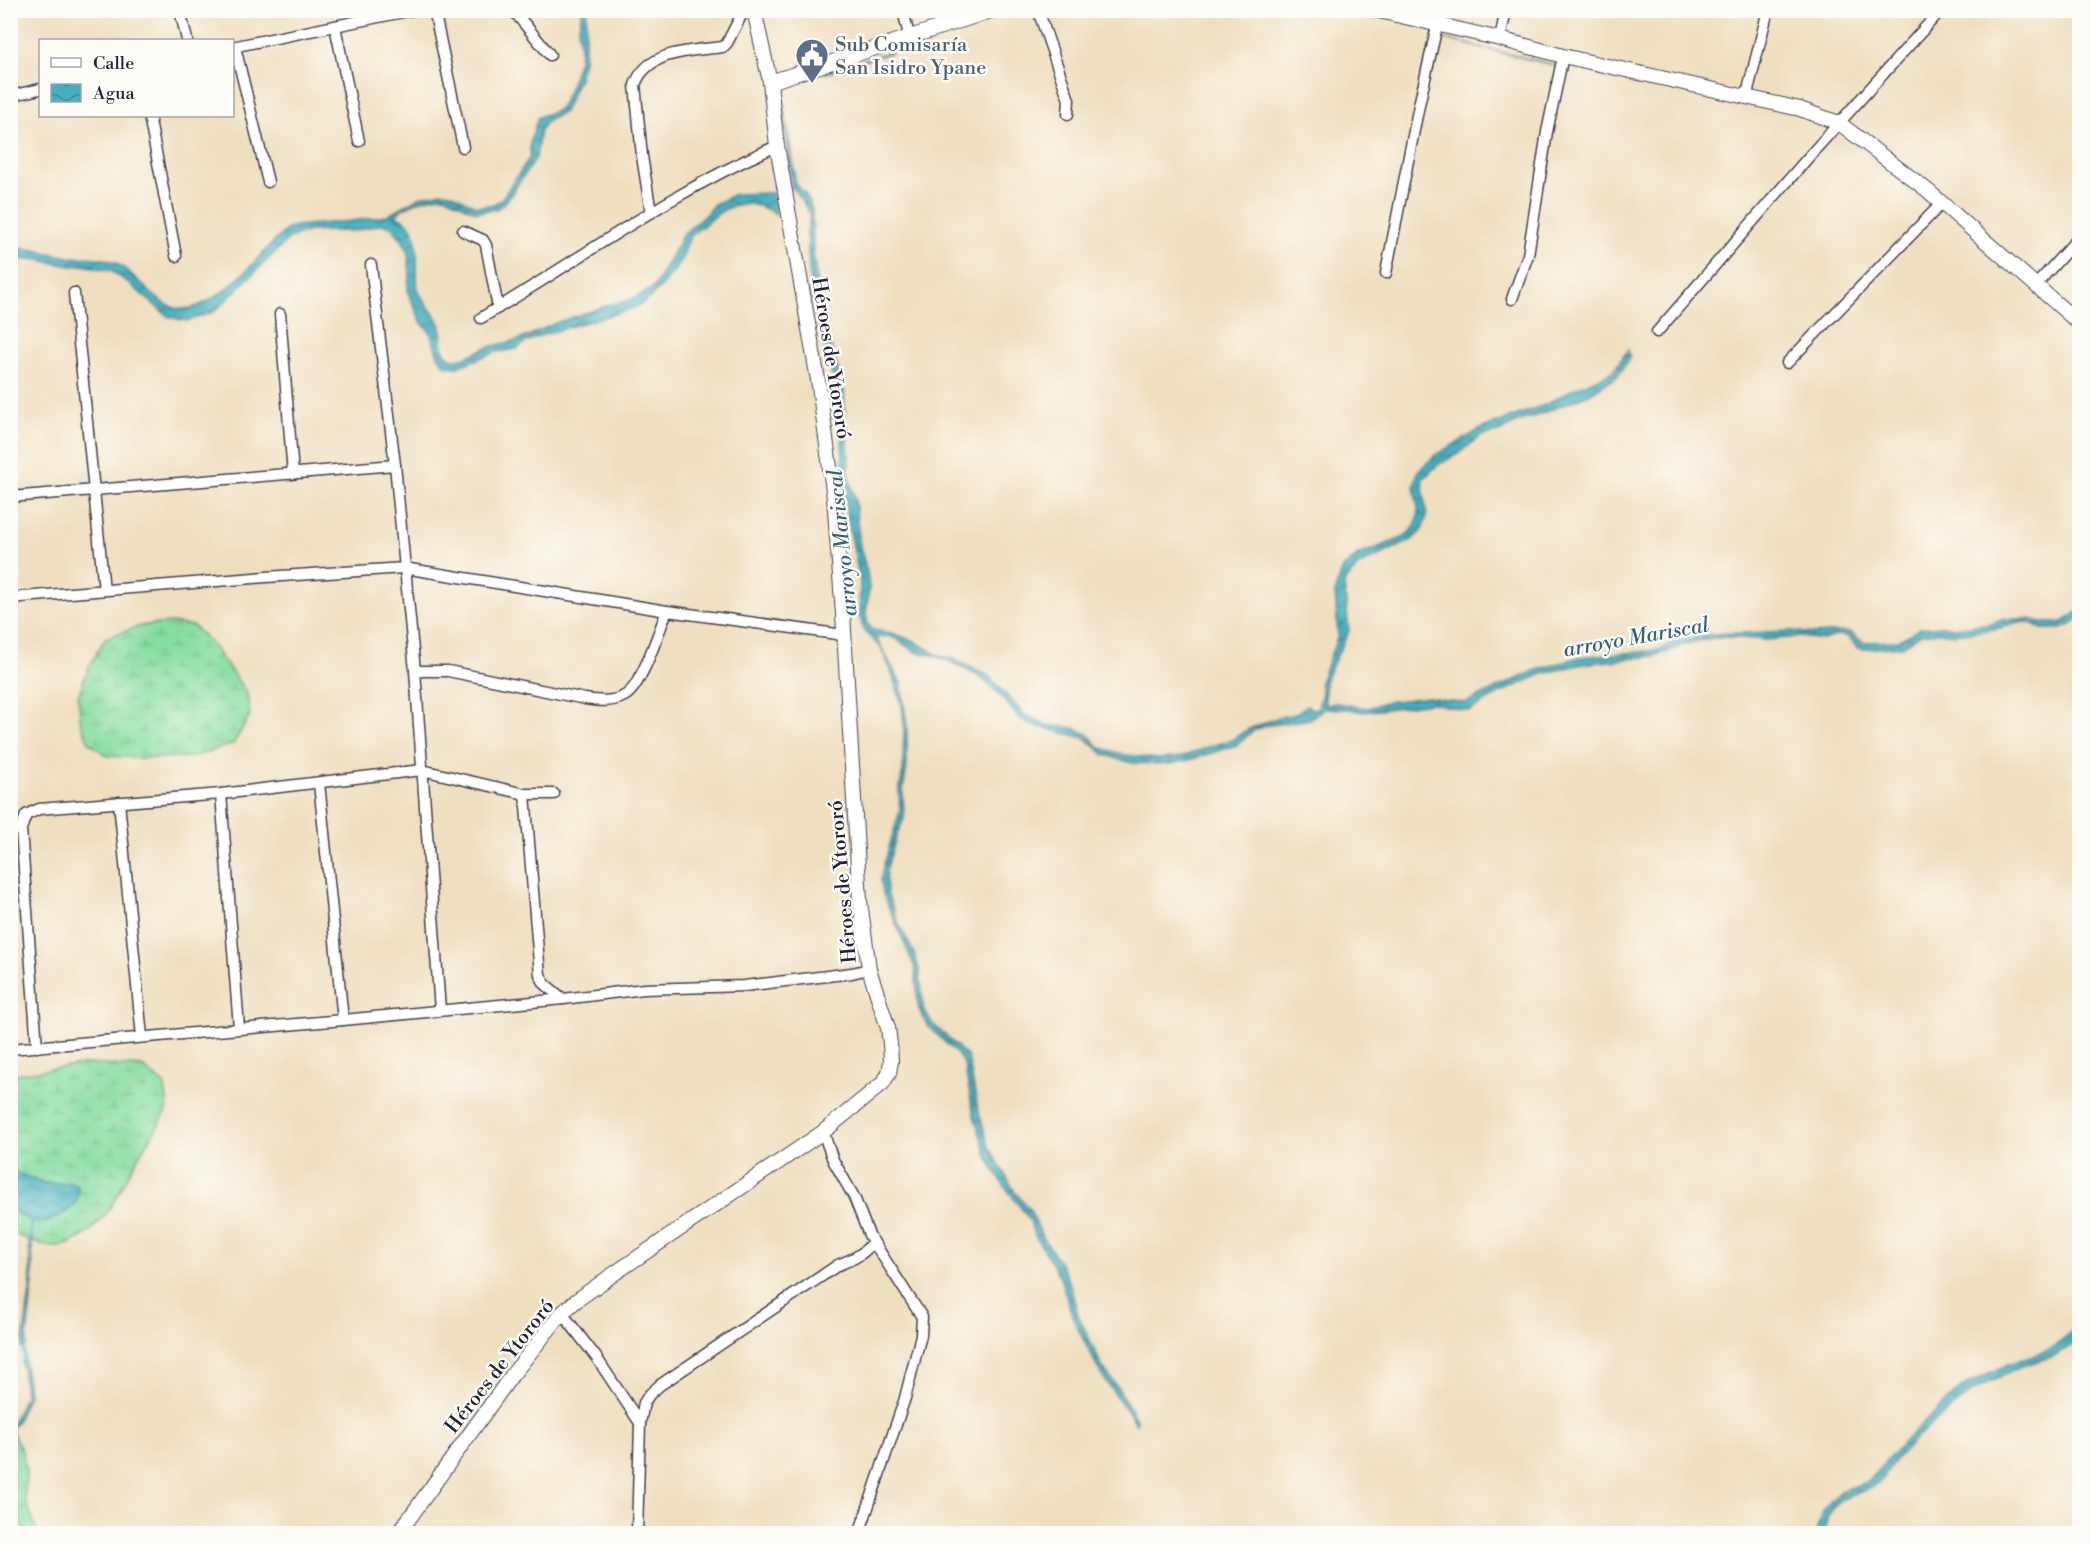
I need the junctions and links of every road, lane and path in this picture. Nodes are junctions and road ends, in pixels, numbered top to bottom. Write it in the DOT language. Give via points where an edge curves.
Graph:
graph roads {
  1 [pos="180,10"];
  2 [pos="412,10"];
  3 [pos="434,10"];
  4 [pos="513,10"];
  5 [pos="744,10"];
  6 [pos="754,10"];
  7 [pos="903,10"];
  8 [pos="994,10"];
  9 [pos="1038,10"];
  10 [pos="1506,10"];
  11 [pos="1768,10"];
  12 [pos="1941,10"];
  13 [pos="1375,11"];
  14 [pos="335,26"];
  15 [pos="1437,26"];
  16 [pos="909,36"];
  17 [pos="187,39"];
  18 [pos="1500,39"];
  19 [pos="234,47"];
  20 [pos="550,55"];
  21 [pos="1563,56"];
  22 [pos="770,82"];
  23 [pos="39,89"];
  24 [pos="10,96"];
  25 [pos="1746,98"];
  26 [pos="1068,114"];
  27 [pos="149,117"];
  28 [pos="1839,123"];
  29 [pos="359,141"];
  30 [pos="777,146"];
  31 [pos="464,147"];
  32 [pos="268,182"];
  33 [pos="1941,204"];
  34 [pos="651,213"];
  35 [pos="463,231"];
  36 [pos="2079,236"];
  37 [pos="176,256"];
  38 [pos="371,265"];
  39 [pos="1386,273"];
  40 [pos="2036,285"];
  41 [pos="74,293"];
  42 [pos="1512,299"];
  43 [pos="498,308"];
  44 [pos="280,314"];
  45 [pos="481,318"];
  46 [pos="2079,324"];
  47 [pos="1657,332"];
  48 [pos="1787,363"];
  49 [pos="394,465"];
  50 [pos="293,474"];
  51 [pos="94,490"];
  52 [pos="10,497"];
  53 [pos="404,568"];
  54 [pos="104,590"];
  55 [pos="11,599"];
  56 [pos="667,611"];
  57 [pos="844,635"];
  58 [pos="415,671"];
  59 [pos="422,770"];
  60 [pos="319,783"];
  61 [pos="525,794"];
  62 [pos="554,794"];
  63 [pos="221,795"];
  64 [pos="119,802"];
  65 [pos="869,969"];
  66 [pos="563,999"];
  67 [pos="440,1010"];
  68 [pos="343,1020"];
  69 [pos="239,1028"];
  70 [pos="142,1037"];
  71 [pos="37,1047"];
  72 [pos="10,1048"];
  73 [pos="823,1132"];
  74 [pos="873,1242"];
  75 [pos="562,1313"];
  76 [pos="640,1423"];
  77 [pos="398,1533"];
  78 [pos="637,1533"];
  79 [pos="859,1533"];
  1 -- 17 [label="street"];
  2 -- 14 [label="street"];
  3 -- 31 [label="street"];
  4 -- 20 [label="street"];
  5 -- 34 [label="street" via="723,47 669,55 638,75 635,85 639,132"];
  6 -- 22 [label="main road, Héroes de Ytororó"];
  7 -- 16 [label="street"];
  8 -- 16 [label="main road"];
  9 -- 26 [label="street" via="1069,100"];
  10 -- 18 [label="street"];
  11 -- 25 [label="street"];
  12 -- 28 [label="street"];
  13 -- 15 [label="main road"];
  14 -- 19 [label="street"];
  14 -- 29 [label="street"];
  15 -- 18 [label="main road"];
  15 -- 39 [label="street"];
  16 -- 22 [label="main road"];
  18 -- 21 [label="main road"];
  19 -- 32 [label="street"];
  21 -- 25 [label="main road"];
  21 -- 42 [label="street" via="1528,255"];
  22 -- 30 [label="main road, Héroes de Ytororó"];
  23 -- 24 [label="street"];
  25 -- 28 [label="main road" via="1800,109"];
  27 -- 37 [label="street"];
  28 -- 33 [label="main road"];
  28 -- 47 [label="street"];
  30 -- 34 [label="street" via="726,169"];
  30 -- 57 [label="main road, Héroes de Ytororó" via="819,386 834,498"];
  33 -- 40 [label="main road"];
  33 -- 48 [label="street"];
  34 -- 43 [label="street"];
  35 -- 43 [label="street" via="486,245"];
  36 -- 40 [label="street"];
  38 -- 49 [label="street"];
  40 -- 46 [label="main road"];
  41 -- 51 [label="street"];
  43 -- 45 [label="street"];
  44 -- 50 [label="street"];
  49 -- 50 [label="street"];
  49 -- 53 [label="street"];
  50 -- 51 [label="street"];
  51 -- 52 [label="street"];
  51 -- 54 [label="street"];
  53 -- 54 [label="street"];
  53 -- 56 [label="street"];
  53 -- 58 [label="street"];
  54 -- 55 [label="street"];
  56 -- 57 [label="street"];
  56 -- 58 [label="street" via="637,682 627,694 612,700 601,702 448,671"];
  57 -- 65 [label="main road, Héroes de Ytororó" via="860,901"];
  58 -- 59 [label="street"];
  59 -- 60 [label="street"];
  59 -- 61 [label="street"];
  59 -- 67 [label="street"];
  60 -- 63 [label="street"];
  60 -- 68 [label="street"];
  61 -- 62 [label="street"];
  61 -- 66 [label="street" via="540,975"];
  63 -- 64 [label="street"];
  63 -- 69 [label="street"];
  64 -- 70 [label="street"];
  64 -- 71 [label="street" via="39,809 27,815 21,829"];
  65 -- 66 [label="street" via="744,986 644,989"];
  65 -- 73 [label="main road, Héroes de Ytororó" via="888,1028 889,1073 883,1083"];
  66 -- 67 [label="street"];
  67 -- 68 [label="street"];
  68 -- 69 [label="street"];
  69 -- 70 [label="street"];
  70 -- 71 [label="street"];
  71 -- 72 [label="street"];
  73 -- 74 [label="street"];
  73 -- 75 [label="main road, Héroes de Ytororó"];
  74 -- 76 [label="street" via="858,1257 838,1265 660,1385 644,1403"];
  74 -- 79 [label="street" via="922,1317 905,1398"];
  75 -- 76 [label="street"];
  75 -- 77 [label="main road, Héroes de Ytororó" via="512,1375"];
  76 -- 78 [label="street"];
}
